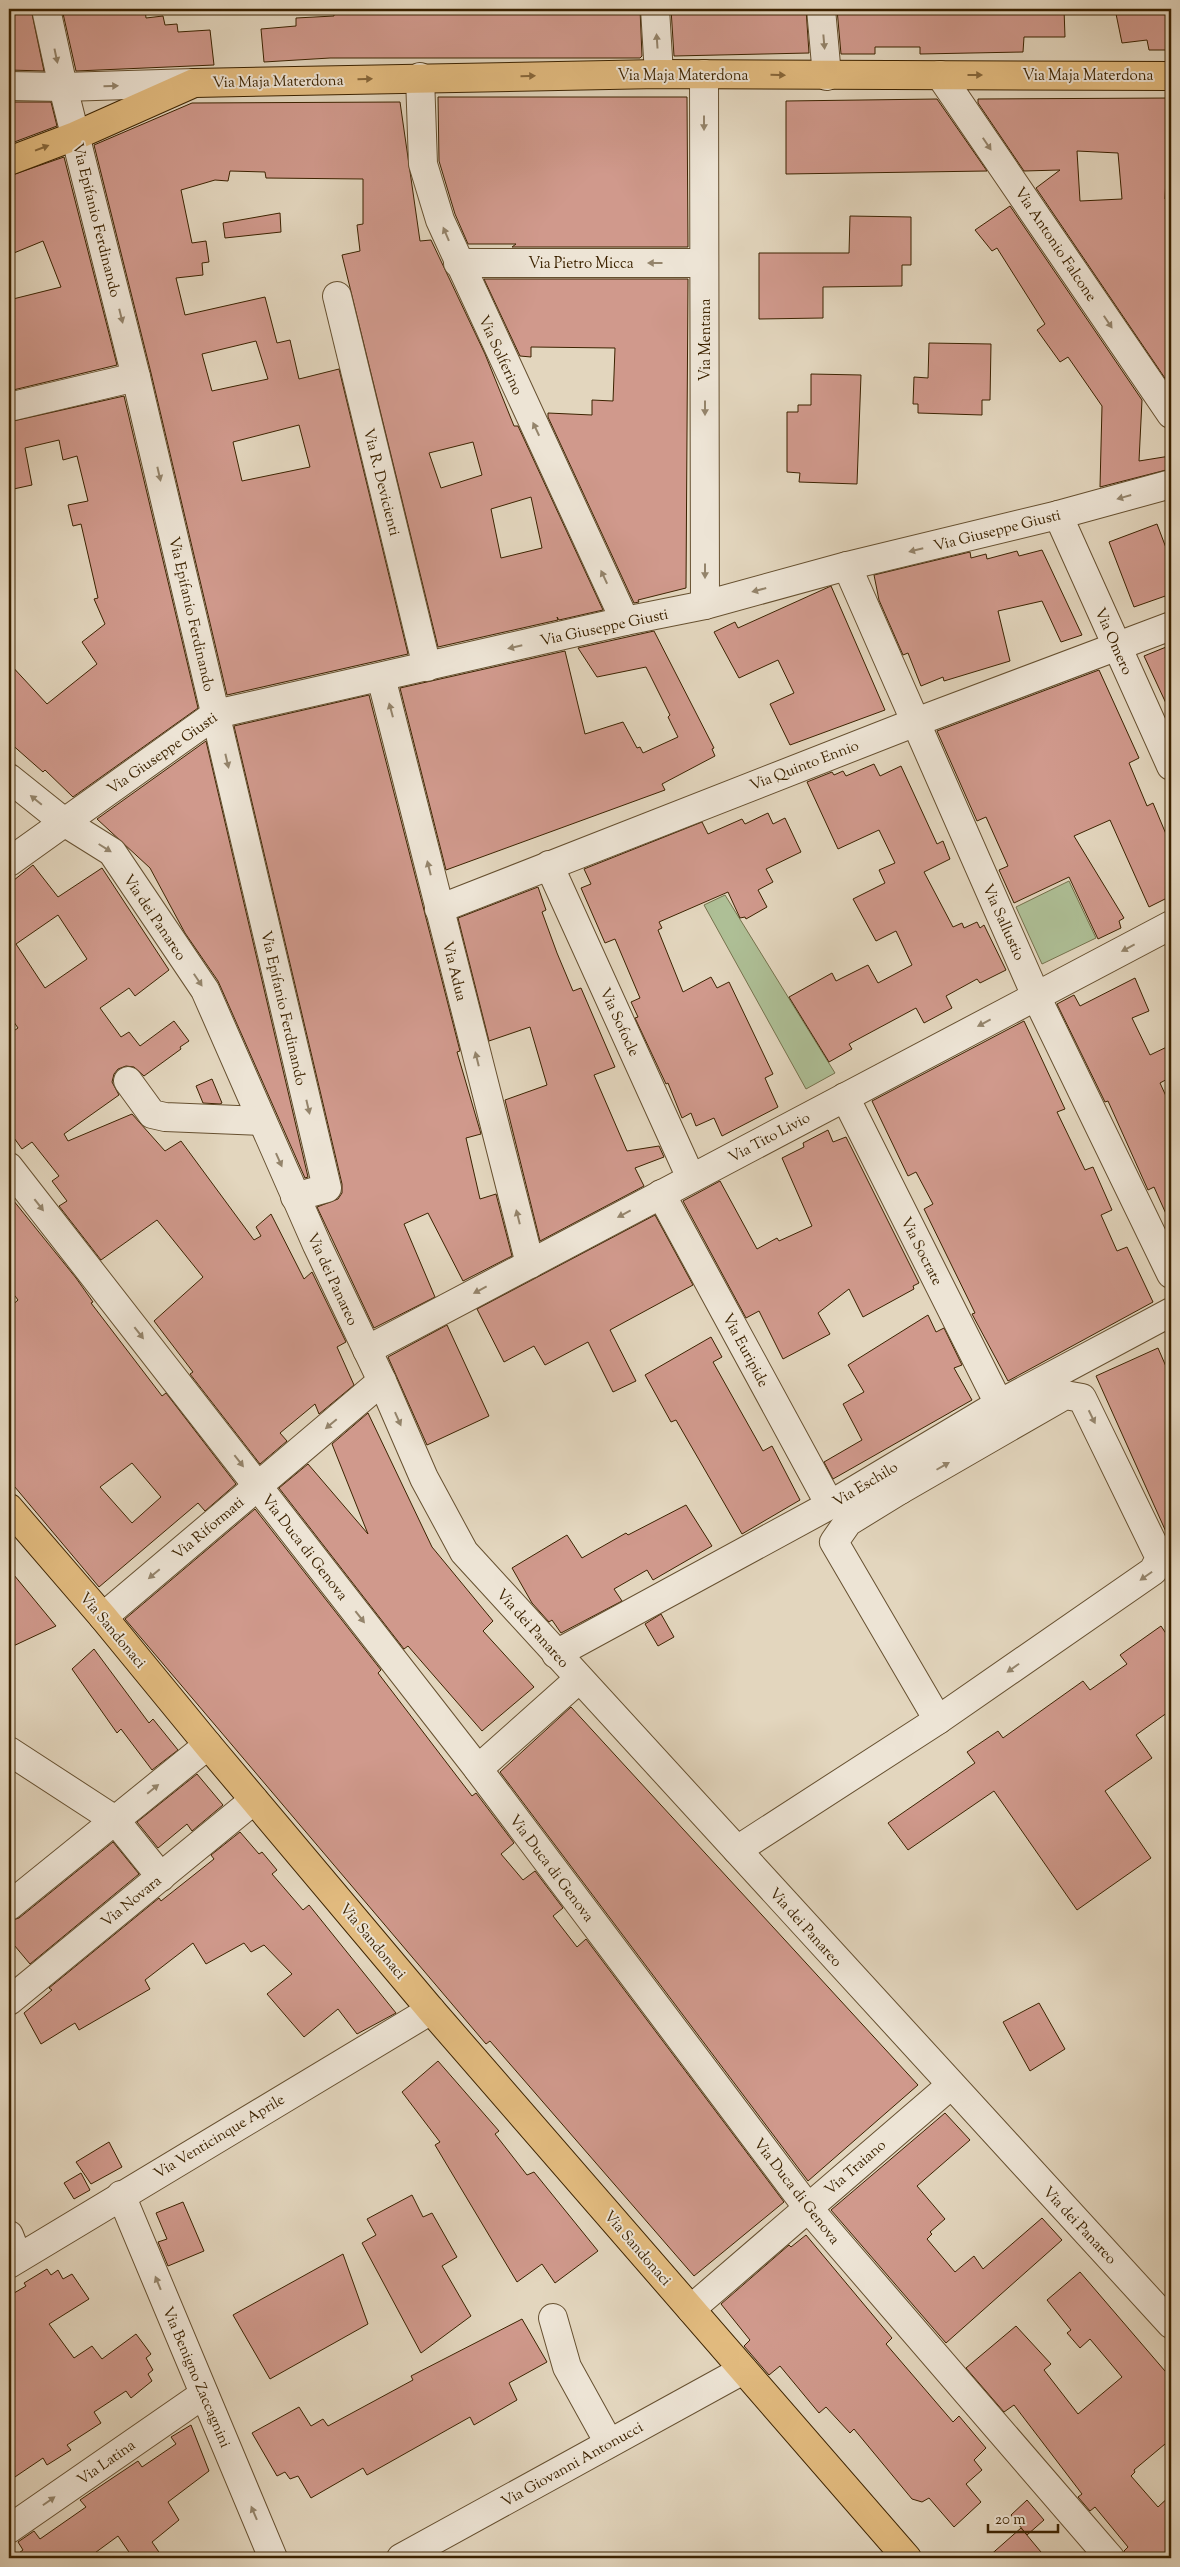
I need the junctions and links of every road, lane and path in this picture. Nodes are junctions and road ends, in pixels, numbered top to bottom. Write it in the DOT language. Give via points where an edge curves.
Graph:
graph roads {
  1 [pos="46,9"];
  2 [pos="655,9"];
  3 [pos="821,9"];
  4 [pos="659,74"];
  5 [pos="704,74"];
  6 [pos="940,75"];
  7 [pos="827,76"];
  8 [pos="1171,76"];
  9 [pos="420,77"];
  10 [pos="194,83"];
  11 [pos="9,86"];
  12 [pos="63,87"];
  13 [pos="76,136"];
  14 [pos="9,161"];
  15 [pos="458,263"];
  16 [pos="704,263"];
  17 [pos="337,296"];
  18 [pos="136,377"];
  19 [pos="9,407"];
  20 [pos="1171,414"];
  21 [pos="1171,484"];
  22 [pos="1058,516"];
  23 [pos="847,566"];
  24 [pos="705,605"];
  25 [pos="625,621"];
  26 [pos="1171,626"];
  27 [pos="1115,646"];
  28 [pos="427,667"];
  29 [pos="381,677"];
  30 [pos="216,714"];
  31 [pos="916,722"];
  32 [pos="1171,766"];
  33 [pos="9,778"];
  34 [pos="64,822"];
  35 [pos="9,862"];
  36 [pos="549,865"];
  37 [pos="439,909"];
  38 [pos="1171,925"];
  39 [pos="1036,996"];
  40 [pos="128,1081"];
  41 [pos="845,1097"];
  42 [pos="262,1122"];
  43 [pos="9,1167"];
  44 [pos="691,1178"];
  45 [pos="662,1194"];
  46 [pos="296,1197"];
  47 [pos="530,1264"];
  48 [pos="1171,1274"];
  49 [pos="1171,1312"];
  50 [pos="367,1350"];
  51 [pos="382,1382"];
  52 [pos="999,1404"];
  53 [pos="896,1479"];
  54 [pos="258,1486"];
  55 [pos="830,1505"];
  56 [pos="11,1515"];
  57 [pos="103,1616"];
  58 [pos="556,1654"];
  59 [pos="579,1679"];
  60 [pos="938,1720"];
  61 [pos="208,1745"];
  62 [pos="9,1750"];
  63 [pos="478,1769"];
  64 [pos="254,1800"];
  65 [pos="115,1820"];
  66 [pos="737,1850"];
  67 [pos="161,1876"];
  68 [pos="9,1906"];
  69 [pos="9,2001"];
  70 [pos="431,2010"];
  71 [pos="951,2085"];
  72 [pos="121,2195"];
  73 [pos="808,2208"];
  74 [pos="12,2253"];
  75 [pos="691,2309"];
  76 [pos="553,2318"];
  77 [pos="1171,2324"];
  78 [pos="742,2370"];
  79 [pos="204,2394"];
  80 [pos="609,2443"];
  81 [pos="9,2529"];
  82 [pos="273,2558"];
  83 [pos="401,2558"];
  84 [pos="907,2558"];
  85 [pos="1110,2558"];
  1 -- 12 [label="street, Via Epifanio Ferdinando, one-way"];
  4 -- 2 [label="street, one-way"];
  3 -- 7 [label="street, one-way"];
  4 -- 5 [label="main road, Via Maja Materdona"];
  9 -- 4 [label="main road, Via Maja Materdona, one-way"];
  5 -- 7 [label="main road, Via Maja Materdona, one-way"];
  5 -- 16 [label="street, Via Mentana, one-way"];
  6 -- 7 [label="main road, Via Maja Materdona"];
  6 -- 8 [label="main road, Via Maja Materdona, one-way"];
  6 -- 20 [label="street, Via Antonio Falcone, one-way"];
  10 -- 9 [label="main road, Via Maja Materdona, one-way"];
  15 -- 9 [label="street, Via Solferino, one-way" via="440,220 423,164"];
  12 -- 10 [label="street, Via Maja Materdona, one-way"];
  10 -- 13 [label="main road, Via Maja Materdona"];
  11 -- 12 [label="street, Via Maja Materdona"];
  12 -- 13 [label="street, Via Epifanio Ferdinando"];
  14 -- 13 [label="main road, Via Maja Materdona, one-way"];
  13 -- 18 [label="street, Via Epifanio Ferdinando, one-way"];
  16 -- 15 [label="street, Via Pietro Micca, one-way"];
  25 -- 15 [label="street, Via Solferino, one-way"];
  16 -- 24 [label="street, Via Mentana, one-way"];
  17 -- 28 [label="street, Via R. Devicienti"];
  18 -- 19 [label="street"];
  18 -- 30 [label="street, Via Epifanio Ferdinando, one-way"];
  21 -- 22 [label="street, Via Giuseppe Giusti, one-way"];
  22 -- 23 [label="street, Via Giuseppe Giusti, one-way"];
  22 -- 27 [label="street, Via Omero"];
  23 -- 24 [label="street, Via Giuseppe Giusti, one-way"];
  23 -- 31 [label="street, Via Sallustio"];
  24 -- 25 [label="street, Via Giuseppe Giusti"];
  25 -- 28 [label="street, Via Giuseppe Giusti, one-way"];
  26 -- 27 [label="street, Via Quinto Ennio"];
  27 -- 31 [label="street, Via Quinto Ennio"];
  27 -- 32 [label="street, Via Omero"];
  28 -- 29 [label="street, Via Giuseppe Giusti"];
  29 -- 30 [label="street, Via Giuseppe Giusti"];
  37 -- 29 [label="street, Via Adua, one-way"];
  30 -- 34 [label="street, Via Giuseppe Giusti"];
  30 -- 46 [label="street, Via Epifanio Ferdinando, one-way" via="327,1188"];
  31 -- 36 [label="street, Via Quinto Ennio"];
  31 -- 39 [label="street, Via Sallustio"];
  34 -- 33 [label="street, Via dei Panareo, one-way"];
  34 -- 35 [label="street, Via Giuseppe Giusti"];
  34 -- 42 [label="street, Via dei Panareo, one-way" via="112,852 205,990"];
  36 -- 37 [label="street, Via Quinto Ennio"];
  36 -- 44 [label="street, Via Sofocle"];
  47 -- 37 [label="street, Via Adua, one-way"];
  38 -- 39 [label="street, Via Tito Livio, one-way"];
  39 -- 41 [label="street, Via Tito Livio, one-way"];
  39 -- 48 [label="street, Via Sallustio"];
  40 -- 42 [label="street" via="152,1114"];
  41 -- 44 [label="street, Via Tito Livio"];
  41 -- 52 [label="street, Via Socrate"];
  42 -- 46 [label="street, Via dei Panareo, one-way"];
  43 -- 54 [label="street, Via Duca di Genova, one-way"];
  44 -- 45 [label="street, Via Tito Livio"];
  45 -- 47 [label="street, Via Tito Livio, one-way"];
  45 -- 55 [label="street, Via Euripide"];
  46 -- 50 [label="street, Via dei Panareo"];
  47 -- 50 [label="street, Via Tito Livio, one-way"];
  49 -- 52 [label="street, Via Eschilo"];
  50 -- 51 [label="street, Via dei Panareo"];
  51 -- 54 [label="street, Via Riformati, one-way"];
  51 -- 58 [label="street, Via dei Panareo, one-way" via="424,1478 464,1552"];
  52 -- 53 [label="street, Via Eschilo"];
  53 -- 55 [label="street, Via Eschilo"];
  53 -- 60 [label="street" via="848,1522 834,1542"];
  53 -- 60 [label="street, one-way" via="1065,1396 1082,1398 1160,1558 1153,1571"];
  54 -- 57 [label="street, Via Riformati, one-way"];
  54 -- 63 [label="street, Via Duca di Genova, one-way"];
  55 -- 58 [label="street, Via Eschilo"];
  56 -- 57 [label="main road, Via Sandonaci"];
  57 -- 61 [label="main road, Via Sandonaci"];
  58 -- 59 [label="street, Via dei Panareo"];
  59 -- 63 [label="street"];
  59 -- 66 [label="street, Via dei Panareo"];
  60 -- 66 [label="street"];
  61 -- 64 [label="main road, Via Sandonaci"];
  65 -- 61 [label="street, one-way"];
  62 -- 65 [label="street"];
  63 -- 73 [label="street, Via Duca di Genova"];
  64 -- 67 [label="street, Via Novara"];
  64 -- 70 [label="main road, Via Sandonaci"];
  65 -- 67 [label="street"];
  65 -- 68 [label="street"];
  66 -- 71 [label="street, Via dei Panareo"];
  67 -- 69 [label="street, Via Novara"];
  70 -- 72 [label="street, Via Venticinque Aprile"];
  70 -- 75 [label="main road, Via Sandonaci"];
  71 -- 73 [label="street, Via Traiano"];
  71 -- 77 [label="street, Via dei Panareo"];
  72 -- 74 [label="street, Via Venticinque Aprile"];
  79 -- 72 [label="street, Via Benigno Zaccagnini, one-way"];
  73 -- 75 [label="street, Via Traiano"];
  73 -- 85 [label="street, Via Duca di Genova"];
  75 -- 78 [label="main road, Via Sandonaci"];
  76 -- 80 [label="street" via="567,2367"];
  78 -- 80 [label="street, Via Giovanni Antonucci"];
  78 -- 84 [label="main road, Via Sandonaci"];
  81 -- 79 [label="street, Via Latina, one-way"];
  82 -- 79 [label="street, Via Benigno Zaccagnini, one-way"];
  80 -- 83 [label="street, Via Giovanni Antonucci"];
}
